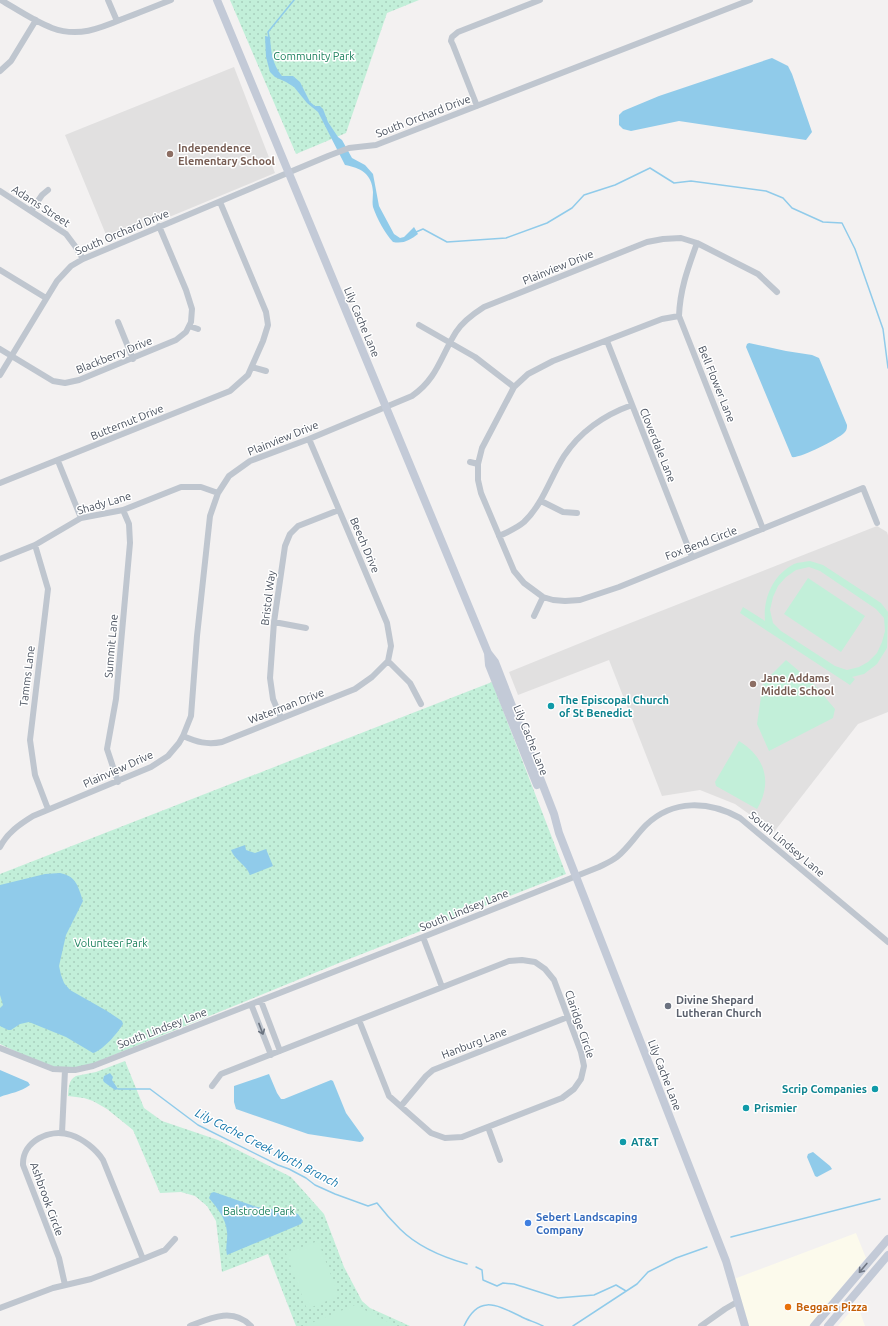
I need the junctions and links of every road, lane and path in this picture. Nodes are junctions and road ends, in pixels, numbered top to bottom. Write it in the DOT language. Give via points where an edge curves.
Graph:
graph roads {
  1 [pos="1,0"];
  2 [pos="108,0"];
  3 [pos="171,0"];
  4 [pos="217,0"];
  5 [pos="540,0"];
  6 [pos="750,0"];
  7 [pos="36,20"];
  8 [pos="117,22"];
  9 [pos="0,71"];
  10 [pos="477,106"];
  11 [pos="288,172"];
  12 [pos="48,190"];
  13 [pos="0,191"];
  14 [pos="220,202"];
  15 [pos="31,211"];
  16 [pos="159,226"];
  17 [pos="697,243"];
  18 [pos="83,259"];
  19 [pos="0,270"];
  20 [pos="777,292"];
  21 [pos="46,298"];
  22 [pos="679,316"];
  23 [pos="118,322"];
  24 [pos="419,325"];
  25 [pos="189,326"];
  26 [pos="198,329"];
  27 [pos="607,341"];
  28 [pos="451,343"];
  29 [pos="0,349"];
  30 [pos="11,356"];
  31 [pos="133,359"];
  32 [pos="252,367"];
  33 [pos="266,371"];
  34 [pos="0,374"];
  35 [pos="514,387"];
  36 [pos="632,405"];
  37 [pos="386,407"];
  38 [pos="309,439"];
  39 [pos="58,461"];
  40 [pos="470,462"];
  41 [pos="478,464"];
  42 [pos="0,483"];
  43 [pos="218,493"];
  44 [pos="540,501"];
  45 [pos="123,510"];
  46 [pos="339,510"];
  47 [pos="577,513"];
  48 [pos="81,518"];
  49 [pos="877,523"];
  50 [pos="763,530"];
  51 [pos="499,536"];
  52 [pos="35,545"];
  53 [pos="692,557"];
  54 [pos="0,559"];
  55 [pos="543,597"];
  56 [pos="534,616"];
  57 [pos="274,622"];
  58 [pos="306,628"];
  59 [pos="388,661"];
  60 [pos="421,704"];
  61 [pos="281,718"];
  62 [pos="184,736"];
  63 [pos="118,782"];
  64 [pos="48,809"];
  65 [pos="1,844"];
  66 [pos="576,876"];
  67 [pos="423,937"];
  68 [pos="888,942"];
  69 [pos="442,987"];
  70 [pos="261,1000"];
  71 [pos="251,1004"];
  72 [pos="568,1017"];
  73 [pos="359,1020"];
  74 [pos="0,1048"];
  75 [pos="280,1051"];
  76 [pos="271,1055"];
  77 [pos="65,1070"];
  78 [pos="212,1086"];
  79 [pos="401,1106"];
  80 [pos="488,1127"];
  81 [pos="62,1133"];
  82 [pos="500,1160"];
  83 [pos="174,1238"];
  84 [pos="888,1239"];
  85 [pos="888,1255"];
  86 [pos="143,1259"];
  87 [pos="64,1285"];
  88 [pos="737,1302"];
  89 [pos="1,1305"];
  90 [pos="243,1310"];
  91 [pos="240,1317"];
  92 [pos="190,1326"];
  93 [pos="251,1326"];
  94 [pos="700,1326"];
  95 [pos="745,1326"];
  96 [pos="814,1326"];
  97 [pos="828,1326"];
  1 -- 7 [label="street"];
  2 -- 8 [label="street"];
  3 -- 8 [label="street"];
  4 -- 11 [label="street, Lily Cache Lane"];
  5 -- 10 [label="street" via="456,33 452,37 452,45"];
  6 -- 10 [label="street, South Orchard Drive"];
  7 -- 8 [label="street" via="59,30 81,32 96,30"];
  7 -- 9 [label="street" via="11,61"];
  10 -- 11 [label="street, South Orchard Drive" via="376,145 349,148"];
  11 -- 14 [label="street, South Orchard Drive"];
  11 -- 37 [label="street, Lily Cache Lane"];
  12 -- 15 [label="street"];
  13 -- 15 [label="street, Adams Street"];
  14 -- 16 [label="street, South Orchard Drive"];
  14 -- 32 [label="street, Butternut Drive" via="266,312 268,325"];
  15 -- 18 [label="street, Adams Street" via="66,234"];
  16 -- 18 [label="street, South Orchard Drive"];
  16 -- 25 [label="street" via="192,309"];
  17 -- 20 [label="street, Plainview Drive" via="758,274"];
  17 -- 22 [label="street, Bell Flower Lane" via="682,287"];
  17 -- 28 [label="street, Plainview Drive" via="681,238 647,242 484,307 463,323"];
  18 -- 21 [label="street, South Orchard Drive" via="71,266"];
  19 -- 21 [label="street"];
  21 -- 30 [label="street, South Orchard Drive"];
  22 -- 27 [label="street, Fox Bend Circle" via="662,319"];
  22 -- 50 [label="street, Bell Flower Lane"];
  23 -- 31 [label="street"];
  24 -- 28 [label="street"];
  25 -- 26 [label="street"];
  25 -- 31 [label="street, Blackberry Drive" via="176,340"];
  27 -- 35 [label="street, Fox Bend Circle" via="540,367"];
  27 -- 36 [label="street, Cloverdale Lane"];
  28 -- 35 [label="street" via="475,357"];
  28 -- 37 [label="street, Plainview Drive" via="422,389"];
  29 -- 30 [label="street, Blackberry Drive"];
  30 -- 31 [label="street, Blackberry Drive" via="53,381 65,383"];
  30 -- 34 [label="street, South Orchard Drive"];
  32 -- 33 [label="street"];
  32 -- 39 [label="street, Butternut Drive" via="248,376 230,391"];
  35 -- 41 [label="street, Fox Bend Circle" via="482,448"];
  36 -- 44 [label="street" via="607,416 582,435 564,456"];
  36 -- 53 [label="street, Cloverdale Lane"];
  37 -- 38 [label="street, Plainview Drive"];
  37 -- 66 [label="street, Lily Cache Lane" via="488,653 489,665 550,818 559,833"];
  38 -- 43 [label="street, Plainview Drive" via="250,461 230,476"];
  38 -- 46 [label="street, Beech Drive"];
  39 -- 42 [label="street, Butternut Drive"];
  39 -- 48 [label="street"];
  40 -- 41 [label="street"];
  41 -- 51 [label="street, Fox Bend Circle" via="480,488"];
  43 -- 45 [label="street, Shady Lane" via="201,487 181,487"];
  43 -- 62 [label="street, Plainview Drive" via="210,516 191,716"];
  44 -- 47 [label="street" via="563,512"];
  44 -- 51 [label="street" via="523,523"];
  45 -- 48 [label="street, Shady Lane"];
  45 -- 63 [label="street, Summit Lane" via="129,524 130,543 116,699 107,750"];
  46 -- 57 [label="street, Bristol Way" via="298,526 290,534 285,546"];
  46 -- 59 [label="street, Beech Drive" via="387,623 391,646"];
  48 -- 52 [label="street, Shady Lane"];
  49 -- 50 [label="street, Fox Bend Circle" via="863,488"];
  50 -- 53 [label="street, Fox Bend Circle"];
  51 -- 55 [label="street, Fox Bend Circle" via="518,576"];
  52 -- 54 [label="street, Shady Lane"];
  52 -- 64 [label="street, Tamms Lane" via="48,589 30,740 35,775"];
  53 -- 55 [label="street, Fox Bend Circle" via="586,599 565,601"];
  55 -- 56 [label="street"];
  57 -- 58 [label="street"];
  57 -- 61 [label="street, Bristol Way" via="270,678 273,699"];
  59 -- 60 [label="street" via="410,683"];
  59 -- 61 [label="street, Waterman Drive" via="355,689"];
  61 -- 62 [label="street, Waterman Drive" via="215,744 202,744"];
  62 -- 63 [label="street, Plainview Drive" via="168,756"];
  63 -- 64 [label="street, Plainview Drive"];
  64 -- 65 [label="street, Plainview Drive" via="21,823"];
  66 -- 67 [label="street, South Lindsey Lane"];
  66 -- 68 [label="street, South Lindsey Lane" via="617,857 645,826 665,812 682,806 712,806 729,812 749,825"];
  66 -- 88 [label="street, Lily Cache Lane" via="726,1262"];
  67 -- 69 [label="street"];
  67 -- 70 [label="street, South Lindsey Lane"];
  69 -- 72 [label="street, Claridge Circle" via="509,961 535,962 554,980"];
  69 -- 73 [label="street, Claridge Circle"];
  70 -- 71 [label="street, South Lindsey Lane"];
  70 -- 75 [label="street"];
  71 -- 76 [label="street, one-way"];
  71 -- 77 [label="street, South Lindsey Lane" via="93,1066"];
  72 -- 79 [label="street, Hanburg Lane" via="433,1070"];
  72 -- 80 [label="street, Claridge Circle" via="584,1066 581,1079 574,1089 562,1098"];
  73 -- 75 [label="street, Claridge Circle"];
  73 -- 79 [label="street, Claridge Circle" via="389,1096"];
  74 -- 77 [label="street, South Lindsey Lane" via="54,1069"];
  75 -- 76 [label="street, Claridge Circle"];
  76 -- 78 [label="street, Claridge Circle" via="221,1074"];
  77 -- 81 [label="street"];
  79 -- 80 [label="street, Claridge Circle" via="431,1133 445,1138 462,1137"];
  80 -- 82 [label="street"];
  81 -- 86 [label="street" via="78,1138 97,1152 103,1160"];
  81 -- 87 [label="street, Ashbrook Circle" via="48,1135 32,1143 24,1154 23,1165 59,1258"];
  83 -- 86 [label="street" via="165,1250"];
  84 -- 96 [label="street, one-way"];
  85 -- 97 [label="street"];
  86 -- 87 [label="street" via="91,1279"];
  87 -- 89 [label="street"];
  88 -- 94 [label="street"];
  88 -- 95 [label="street, Lily Cache Lane"];
  90 -- 91 [label="street"];
  91 -- 92 [label="street" via="219,1316"];
  91 -- 93 [label="street"];
}
